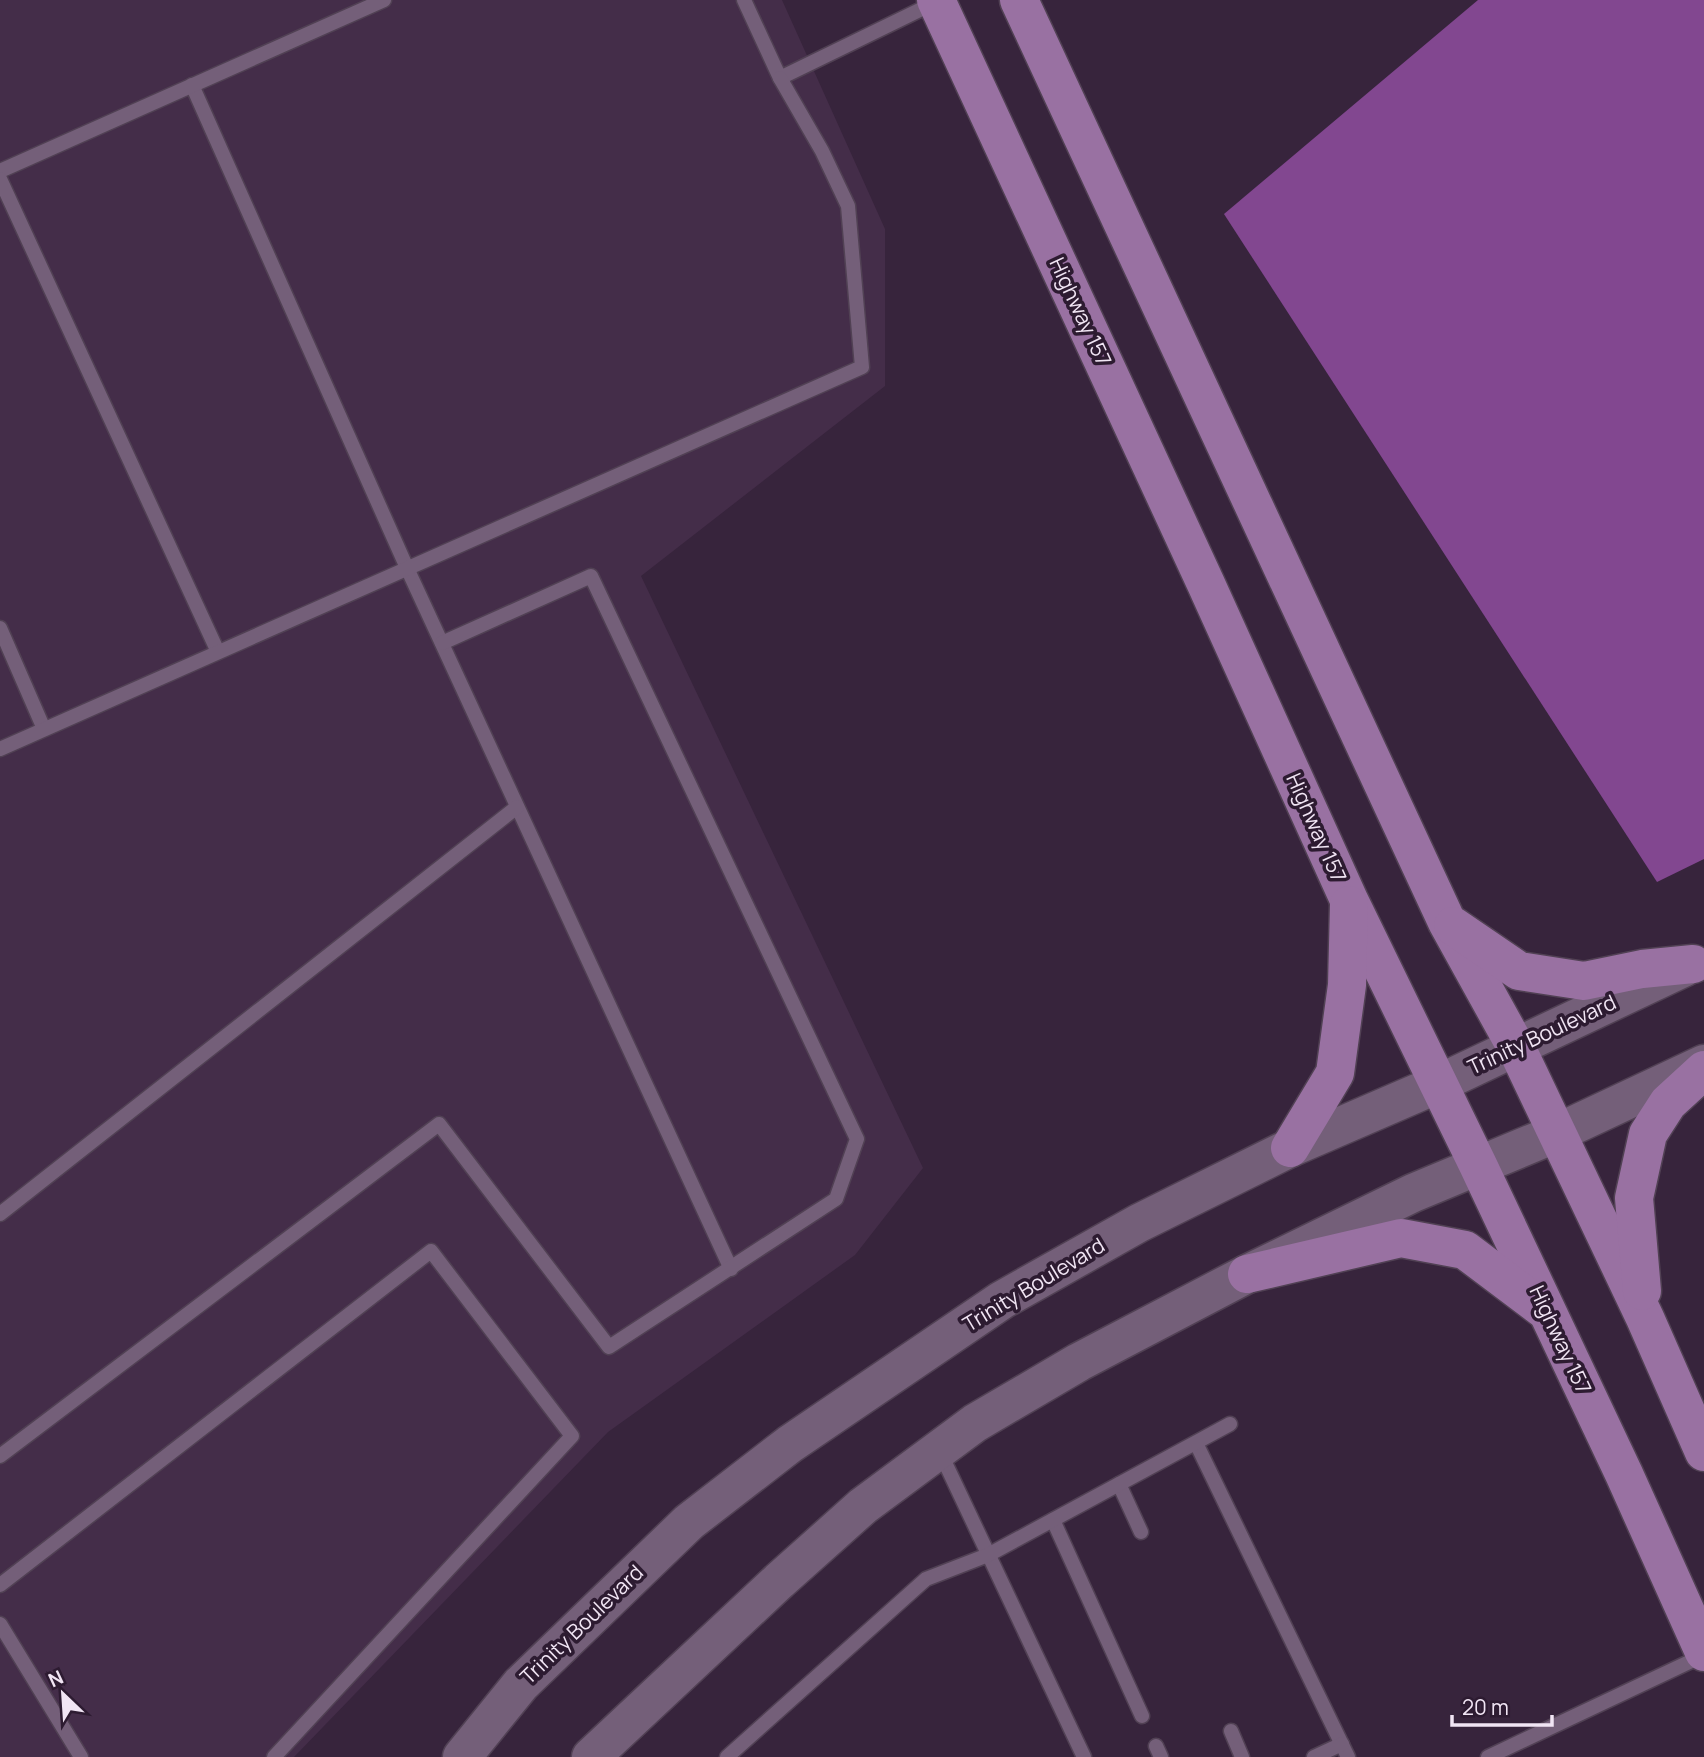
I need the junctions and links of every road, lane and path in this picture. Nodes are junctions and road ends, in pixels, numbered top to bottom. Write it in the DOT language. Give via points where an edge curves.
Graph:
graph roads {
  1 [pos="384,0"];
  2 [pos="744,0"];
  3 [pos="1019,0"];
  4 [pos="938,1"];
  5 [pos="780,78"];
  6 [pos="192,85"];
  7 [pos="0,171"];
  8 [pos="0,179"];
  9 [pos="407,568"];
  10 [pos="0,628"];
  11 [pos="442,643"];
  12 [pos="218,652"];
  13 [pos="44,729"];
  14 [pos="0,749"];
  15 [pos="517,807"];
  16 [pos="1349,900"];
  17 [pos="1447,922"];
  18 [pos="1699,961"];
  19 [pos="1516,1047"];
  20 [pos="1704,1064"];
  21 [pos="1704,1070"];
  22 [pos="1438,1084"];
  23 [pos="1557,1133"];
  24 [pos="1290,1148"];
  25 [pos="1478,1165"];
  26 [pos="0,1214"];
  27 [pos="730,1269"];
  28 [pos="1247,1274"];
  29 [pos="1546,1311"];
  30 [pos="1645,1318"];
  31 [pos="1230,1424"];
  32 [pos="1196,1443"];
  33 [pos="939,1450"];
  34 [pos="1704,1452"];
  35 [pos="0,1456"];
  36 [pos="1119,1484"];
  37 [pos="1053,1520"];
  38 [pos="1141,1532"];
  39 [pos="988,1555"];
  40 [pos="0,1585"];
  41 [pos="0,1624"];
  42 [pos="1704,1654"];
  43 [pos="1142,1716"];
  44 [pos="1231,1731"];
  45 [pos="1345,1751"];
  46 [pos="81,1757"];
  47 [pos="274,1757"];
  48 [pos="462,1757"];
  49 [pos="591,1757"];
  50 [pos="727,1757"];
  51 [pos="1084,1757"];
  52 [pos="1242,1757"];
  53 [pos="1314,1757"];
  54 [pos="1488,1757"];
  1 -- 6 [label="lane"];
  2 -- 5 [label="lane"];
  3 -- 17 [label="main road"];
  4 -- 5 [label="lane"];
  4 -- 16 [label="main road, Highway 157"];
  5 -- 9 [label="lane" via="848,206 862,367"];
  6 -- 7 [label="lane"];
  6 -- 9 [label="lane"];
  8 -- 12 [label="lane"];
  9 -- 11 [label="lane"];
  9 -- 12 [label="lane"];
  10 -- 13 [label="lane"];
  11 -- 15 [label="lane"];
  11 -- 27 [label="lane" via="591,576 857,1139 835,1199"];
  12 -- 13 [label="lane"];
  13 -- 14 [label="lane"];
  15 -- 26 [label="lane"];
  15 -- 27 [label="lane"];
  16 -- 22 [label="main road, Highway 157"];
  16 -- 24 [label="main road" via="1347,985 1335,1073"];
  17 -- 18 [label="main road" via="1519,971 1584,981"];
  17 -- 19 [label="main road"];
  18 -- 19 [label="main road, Trinity Boulevard"];
  19 -- 22 [label="main road, Trinity Boulevard"];
  19 -- 23 [label="main road"];
  20 -- 23 [label="main road"];
  21 -- 30 [label="main road" via="1668,1103 1648,1134 1634,1198"];
  22 -- 24 [label="main road, Trinity Boulevard"];
  22 -- 25 [label="main road, Highway 157"];
  23 -- 25 [label="main road"];
  23 -- 30 [label="main road"];
  24 -- 48 [label="main road, Trinity Boulevard" via="1139,1223 1002,1300 790,1444 679,1531 521,1684"];
  25 -- 28 [label="main road"];
  25 -- 29 [label="main road, Highway 157"];
  27 -- 35 [label="lane" via="609,1347 439,1124"];
  28 -- 29 [label="main road" via="1401,1238 1465,1250"];
  28 -- 33 [label="main road" via="1079,1362 975,1423"];
  29 -- 42 [label="main road, Highway 157"];
  30 -- 34 [label="main road"];
  31 -- 32 [label="lane"];
  32 -- 36 [label="lane"];
  32 -- 45 [label="lane"];
  33 -- 39 [label="lane"];
  33 -- 49 [label="main road" via="779,1581"];
  36 -- 37 [label="lane"];
  36 -- 38 [label="lane"];
  37 -- 39 [label="lane"];
  37 -- 43 [label="lane"];
  39 -- 50 [label="lane" via="926,1579"];
  39 -- 51 [label="lane"];
  40 -- 47 [label="lane" via="431,1251 572,1436"];
  41 -- 46 [label="lane"];
  42 -- 54 [label="lane"];
  44 -- 52 [label="lane"];
  45 -- 53 [label="lane"];
}
